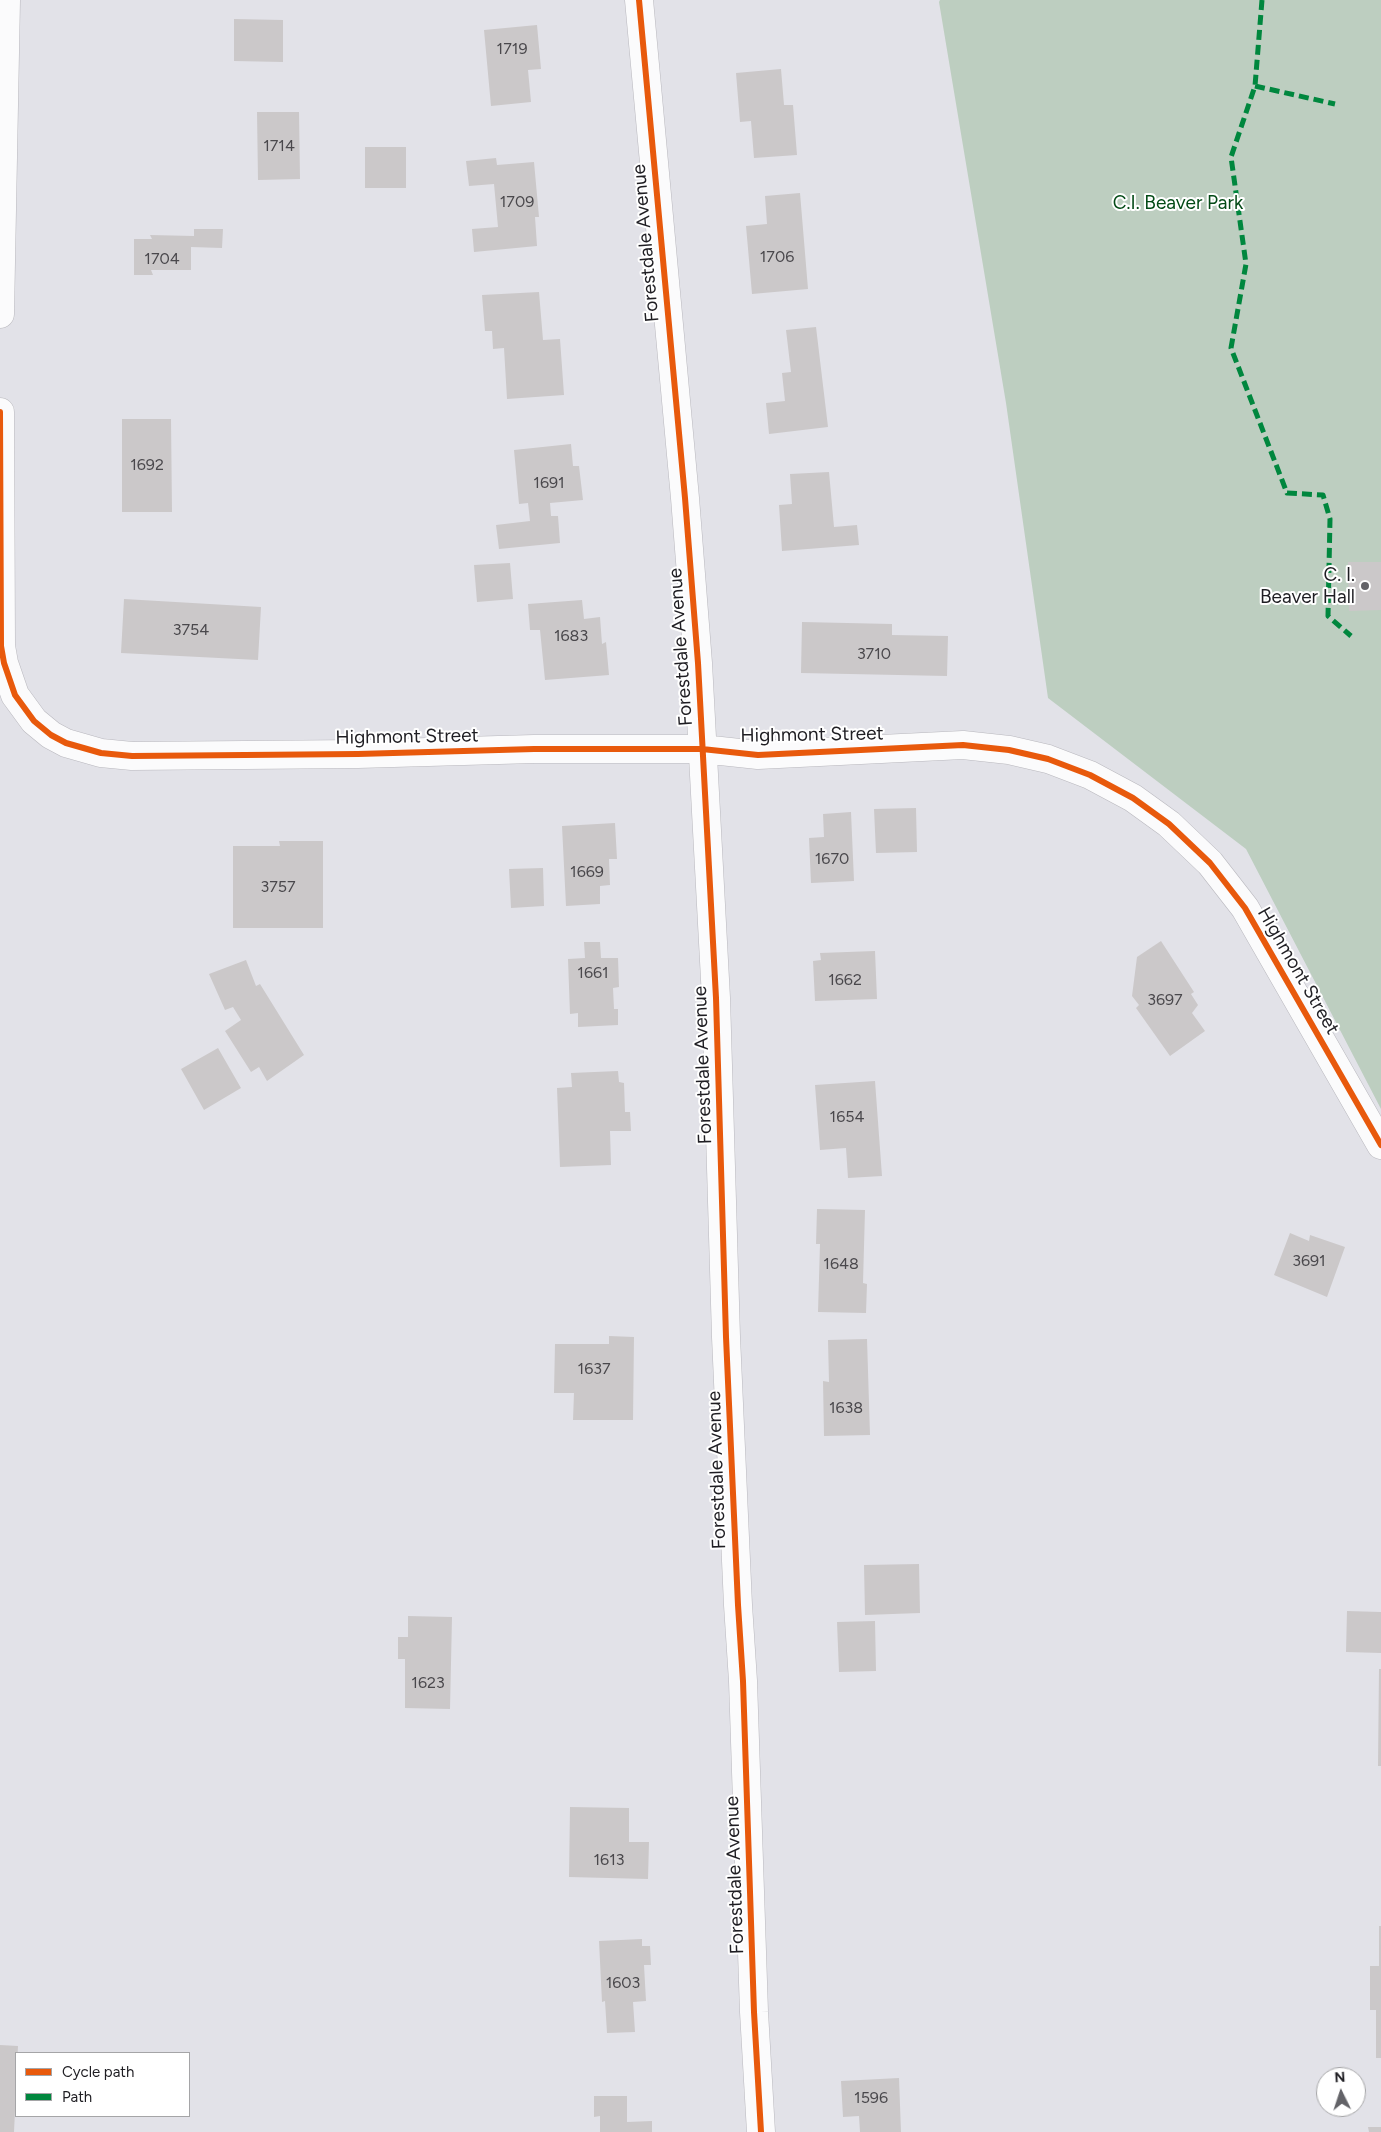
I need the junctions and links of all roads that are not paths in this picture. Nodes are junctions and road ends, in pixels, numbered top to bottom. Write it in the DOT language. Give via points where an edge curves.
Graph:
graph roads {
  1 [pos="6,0"];
  2 [pos="639,0"];
  3 [pos="0,314"];
  4 [pos="0,412"];
  5 [pos="702,749"];
  6 [pos="1381,1146"];
  7 [pos="761,2132"];
  1 -- 3 [label="street"];
  2 -- 5 [label="street, Forestdale Avenue" via="685,498"];
  4 -- 5 [label="street, Highmont Street" via="4,663 15,695 34,721 66,743 101,753 132,756"];
  5 -- 6 [label="street, Highmont Street" via="758,755 964,745 1009,750 1048,759 1090,775 1133,798 1169,824 1210,863 1245,908"];
  5 -- 7 [label="street, Forestdale Avenue" via="716,998 726,1337"];
}
